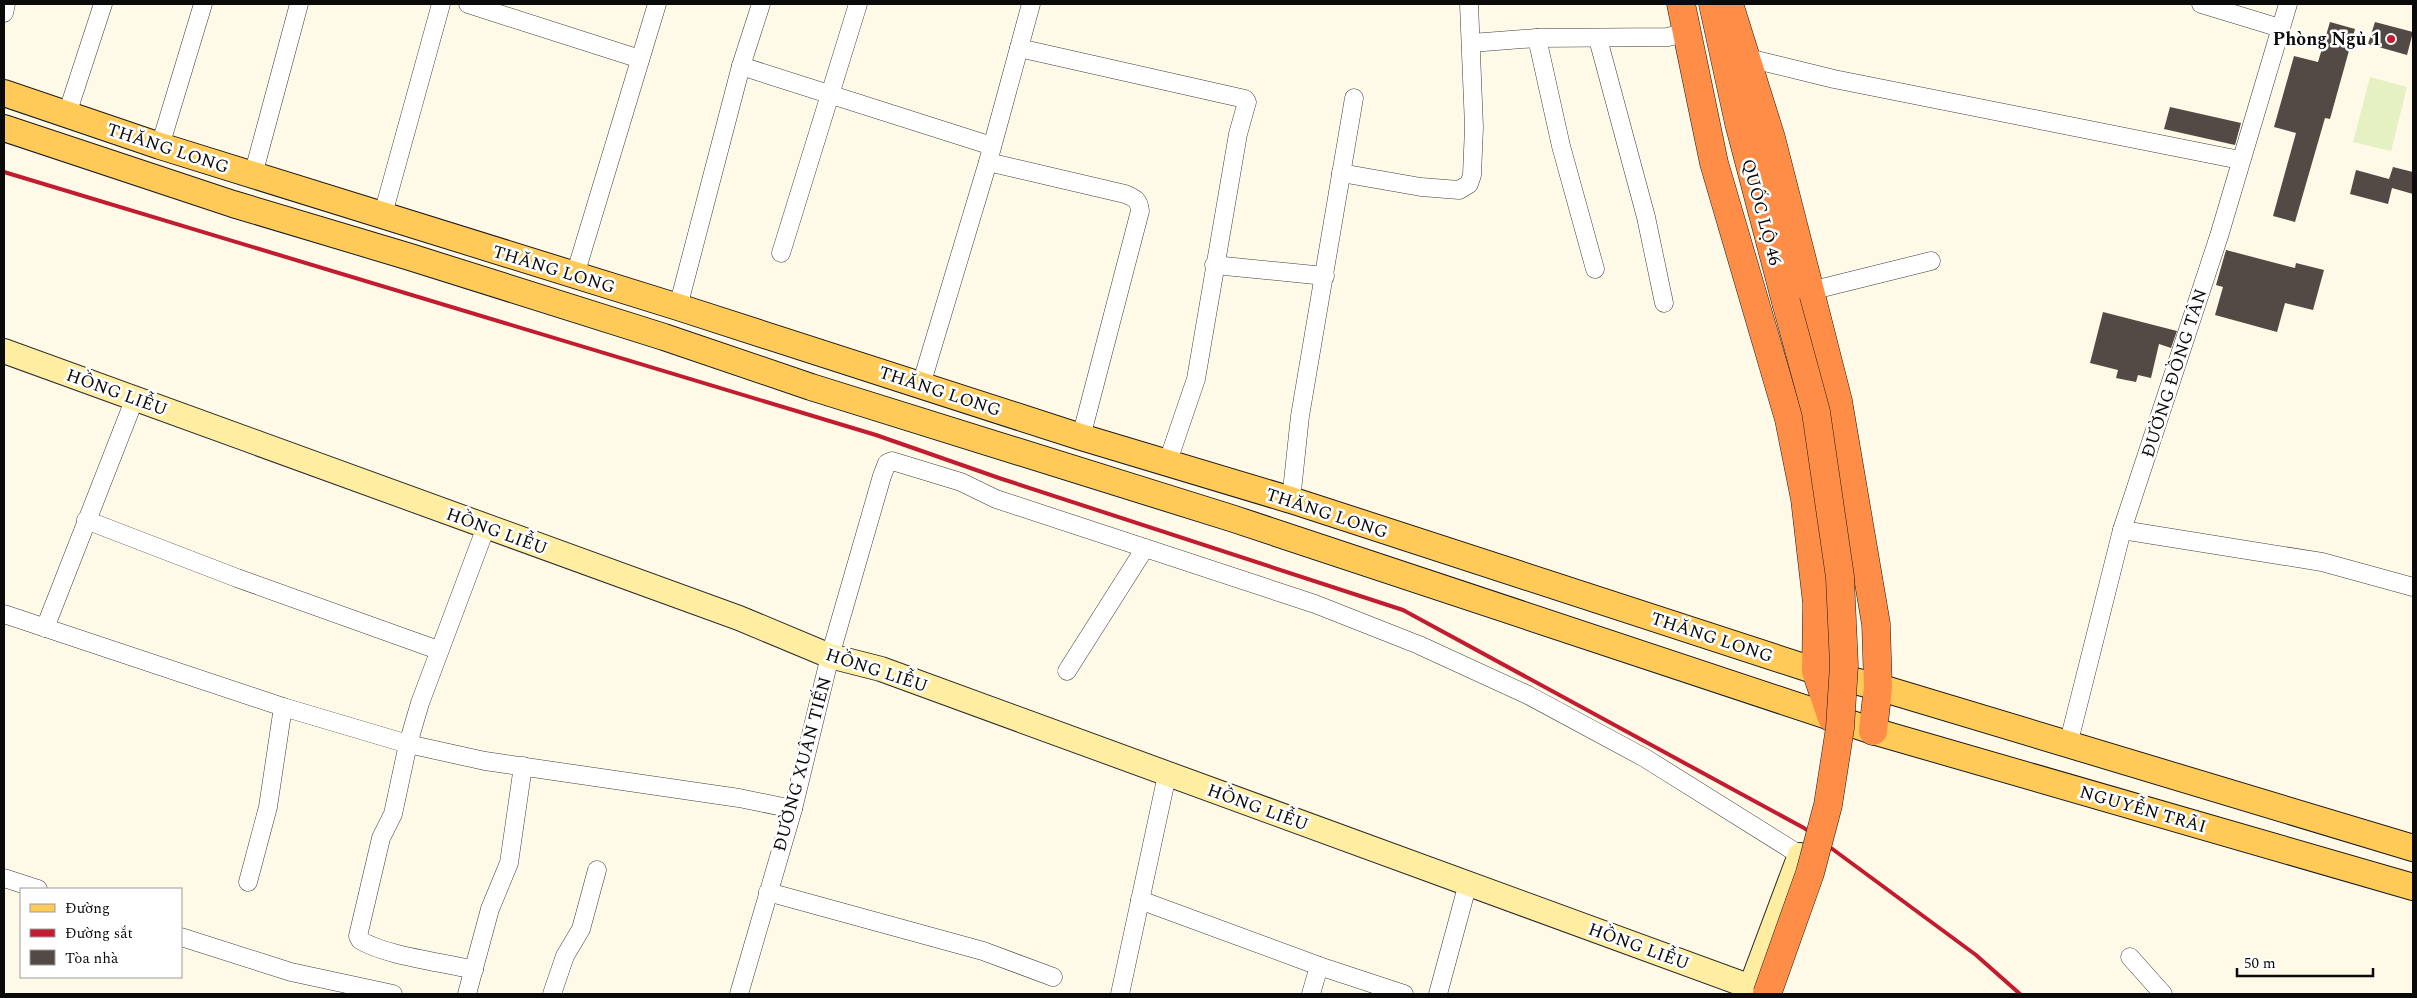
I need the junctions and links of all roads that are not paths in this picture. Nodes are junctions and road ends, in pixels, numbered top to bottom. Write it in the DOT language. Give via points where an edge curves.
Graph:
graph roads {
  1 [pos="6,4"];
  2 [pos="103,4"];
  3 [pos="203,4"];
  4 [pos="299,4"];
  5 [pos="441,4"];
  6 [pos="468,4"];
  7 [pos="657,4"];
  8 [pos="761,4"];
  9 [pos="858,4"];
  10 [pos="1031,4"];
  11 [pos="1468,4"];
  12 [pos="1681,4"];
  13 [pos="1701,4"];
  14 [pos="1713,4"];
  15 [pos="1730,4"];
  16 [pos="2201,4"];
  17 [pos="2288,4"];
  18 [pos="4,13"];
  19 [pos="2280,28"];
  20 [pos="1686,32"];
  21 [pos="1537,38"];
  22 [pos="1598,39"];
  23 [pos="1470,43"];
  24 [pos="1019,48"];
  25 [pos="1748,58"];
  26 [pos="640,59"];
  27 [pos="741,66"];
  28 [pos="4,93"];
  29 [pos="830,94"];
  30 [pos="1354,98"];
  31 [pos="67,114"];
  32 [pos="1739,123"];
  33 [pos="4,128"];
  34 [pos="56,145"];
  35 [pos="160,146"];
  36 [pos="990,154"];
  37 [pos="2240,160"];
  38 [pos="1341,173"];
  39 [pos="253,175"];
  40 [pos="383,214"];
  41 [pos="781,253"];
  42 [pos="1931,261"];
  43 [pos="1214,265"];
  44 [pos="1595,269"];
  45 [pos="575,275"];
  46 [pos="1325,276"];
  47 [pos="1798,296"];
  48 [pos="1664,303"];
  49 [pos="678,308"];
  50 [pos="4,351"];
  51 [pos="921,385"];
  52 [pos="135,398"];
  53 [pos="1081,437"];
  54 [pos="1167,464"];
  55 [pos="1072,469"];
  56 [pos="1291,500"];
  57 [pos="86,520"];
  58 [pos="486,527"];
  59 [pos="2122,530"];
  60 [pos="1145,548"];
  61 [pos="2413,587"];
  62 [pos="4,614"];
  63 [pos="45,628"];
  64 [pos="438,650"];
  65 [pos="830,656"];
  66 [pos="1067,671"];
  67 [pos="1816,671"];
  68 [pos="1878,687"];
  69 [pos="283,708"];
  70 [pos="1832,718"];
  71 [pos="1873,731"];
  72 [pos="408,744"];
  73 [pos="2068,745"];
  74 [pos="523,766"];
  75 [pos="1167,775"];
  76 [pos="793,809"];
  77 [pos="2413,848"];
  78 [pos="1800,855"];
  79 [pos="597,870"];
  80 [pos="4,878"];
  81 [pos="248,882"];
  82 [pos="1468,883"];
  83 [pos="2413,886"];
  84 [pos="35,888"];
  85 [pos="768,892"];
  86 [pos="1140,900"];
  87 [pos="182,937"];
  88 [pos="2130,957"];
  89 [pos="1319,966"];
  90 [pos="474,970"];
  91 [pos="1053,977"];
  92 [pos="1759,993"];
  93 [pos="393,994"];
  94 [pos="467,994"];
  95 [pos="552,994"];
  96 [pos="739,994"];
  97 [pos="1120,994"];
  98 [pos="1311,994"];
  99 [pos="1404,994"];
  100 [pos="1438,994"];
  101 [pos="2163,994"];
  1 -- 18 [label="street"];
  2 -- 31 [label="street"];
  3 -- 35 [label="street"];
  4 -- 39 [label="street"];
  5 -- 40 [label="street"];
  6 -- 26 [label="street"];
  7 -- 26 [label="street"];
  8 -- 27 [label="street"];
  9 -- 29 [label="street"];
  10 -- 24 [label="street"];
  11 -- 23 [label="street"];
  12 -- 20 [label="highway"];
  13 -- 32 [label="highway, QUỐC LỘ 46"];
  14 -- 32 [label="highway, QUỐC LỘ 46"];
  15 -- 25 [label="highway"];
  16 -- 19 [label="street"];
  17 -- 19 [label="street, ĐƯỜNG ĐỒNG TÂN"];
  19 -- 37 [label="street, ĐƯỜNG ĐỒNG TÂN"];
  20 -- 22 [label="street" via="1668,36"];
  20 -- 67 [label="highway" via="1714,163 1789,419 1805,499 1817,603"];
  21 -- 22 [label="street"];
  21 -- 23 [label="street"];
  21 -- 44 [label="street" via="1561,146"];
  22 -- 48 [label="street" via="1646,217"];
  23 -- 38 [label="street" via="1474,127 1469,184 1459,190 1422,187"];
  24 -- 36 [label="street"];
  24 -- 43 [label="street" via="1245,99 1247,102"];
  25 -- 37 [label="street" via="1843,81"];
  25 -- 47 [label="highway"];
  26 -- 45 [label="street"];
  27 -- 29 [label="street"];
  27 -- 49 [label="street"];
  28 -- 31 [label="main road, THĂNG LONG"];
  29 -- 36 [label="street"];
  29 -- 41 [label="street"];
  30 -- 38 [label="street"];
  31 -- 34 [label="main road"];
  31 -- 35 [label="main road, THĂNG LONG"];
  32 -- 47 [label="highway, QUỐC LỘ 46"];
  33 -- 34 [label="main road, THĂNG LONG"];
  34 -- 55 [label="main road, THĂNG LONG"];
  35 -- 39 [label="main road, THĂNG LONG"];
  36 -- 51 [label="street"];
  36 -- 53 [label="street" via="1135,197 1140,204"];
  37 -- 59 [label="street, ĐƯỜNG ĐỒNG TÂN" via="2219,236"];
  38 -- 46 [label="street"];
  39 -- 40 [label="main road, THĂNG LONG"];
  40 -- 45 [label="main road, THĂNG LONG"];
  42 -- 47 [label="street"];
  43 -- 46 [label="street"];
  43 -- 54 [label="street" via="1196,379"];
  45 -- 49 [label="main road, THĂNG LONG"];
  46 -- 56 [label="street" via="1300,416"];
  47 -- 68 [label="highway" via="1838,401 1876,624"];
  47 -- 92 [label="highway, bridge" via="1840,577 1844,664 1840,728 1828,804 1810,873"];
  49 -- 51 [label="main road, THĂNG LONG"];
  50 -- 52 [label="street, HỒNG LIỄU"];
  51 -- 53 [label="main road, THĂNG LONG"];
  52 -- 57 [label="street"];
  52 -- 58 [label="street, HỒNG LIỄU"];
  53 -- 54 [label="main road, THĂNG LONG"];
  53 -- 55 [label="main road"];
  54 -- 56 [label="main road, THĂNG LONG"];
  55 -- 70 [label="main road, THĂNG LONG" via="1320,546"];
  56 -- 67 [label="main road, THĂNG LONG"];
  57 -- 63 [label="street"];
  57 -- 64 [label="street"];
  58 -- 64 [label="street"];
  58 -- 65 [label="street, HỒNG LIỄU" via="739,618"];
  59 -- 61 [label="street" via="2322,562"];
  59 -- 73 [label="street, ĐƯỜNG ĐỒNG TÂN"];
  60 -- 65 [label="street, ĐƯỜNG XUÂN TIẾN" via="996,499 962,482 904,463 889,462 882,476"];
  60 -- 66 [label="street"];
  60 -- 78 [label="street" via="1356,619 1496,680 1645,758"];
  62 -- 63 [label="street"];
  63 -- 69 [label="street"];
  64 -- 72 [label="street"];
  65 -- 75 [label="street, HỒNG LIỄU" via="881,669"];
  65 -- 76 [label="street, ĐƯỜNG XUÂN TIẾN"];
  67 -- 68 [label="main road, THĂNG LONG"];
  67 -- 70 [label="highway"];
  68 -- 71 [label="highway"];
  68 -- 73 [label="main road"];
  69 -- 72 [label="street"];
  69 -- 81 [label="street" via="268,807"];
  70 -- 71 [label="main road, THĂNG LONG"];
  71 -- 83 [label="main road, NGUYỄN TRÃI"];
  72 -- 74 [label="street"];
  72 -- 90 [label="street" via="394,814 381,838 358,936 366,944 385,950"];
  73 -- 77 [label="main road"];
  74 -- 76 [label="street"];
  74 -- 90 [label="street" via="508,864 490,909"];
  75 -- 82 [label="street, HỒNG LIỄU"];
  75 -- 86 [label="street"];
  76 -- 85 [label="street, ĐƯỜNG XUÂN TIẾN"];
  78 -- 92 [label="street"];
  79 -- 95 [label="street" via="581,929 565,956"];
  80 -- 84 [label="street"];
  82 -- 92 [label="street, HỒNG LIỄU"];
  82 -- 100 [label="street"];
  85 -- 91 [label="street" via="983,951"];
  85 -- 96 [label="street, ĐƯỜNG XUÂN TIẾN"];
  86 -- 89 [label="street"];
  86 -- 97 [label="street"];
  87 -- 93 [label="street" via="291,972"];
  88 -- 101 [label="street"];
  89 -- 98 [label="street"];
  89 -- 99 [label="street"];
  90 -- 94 [label="street"];
}
